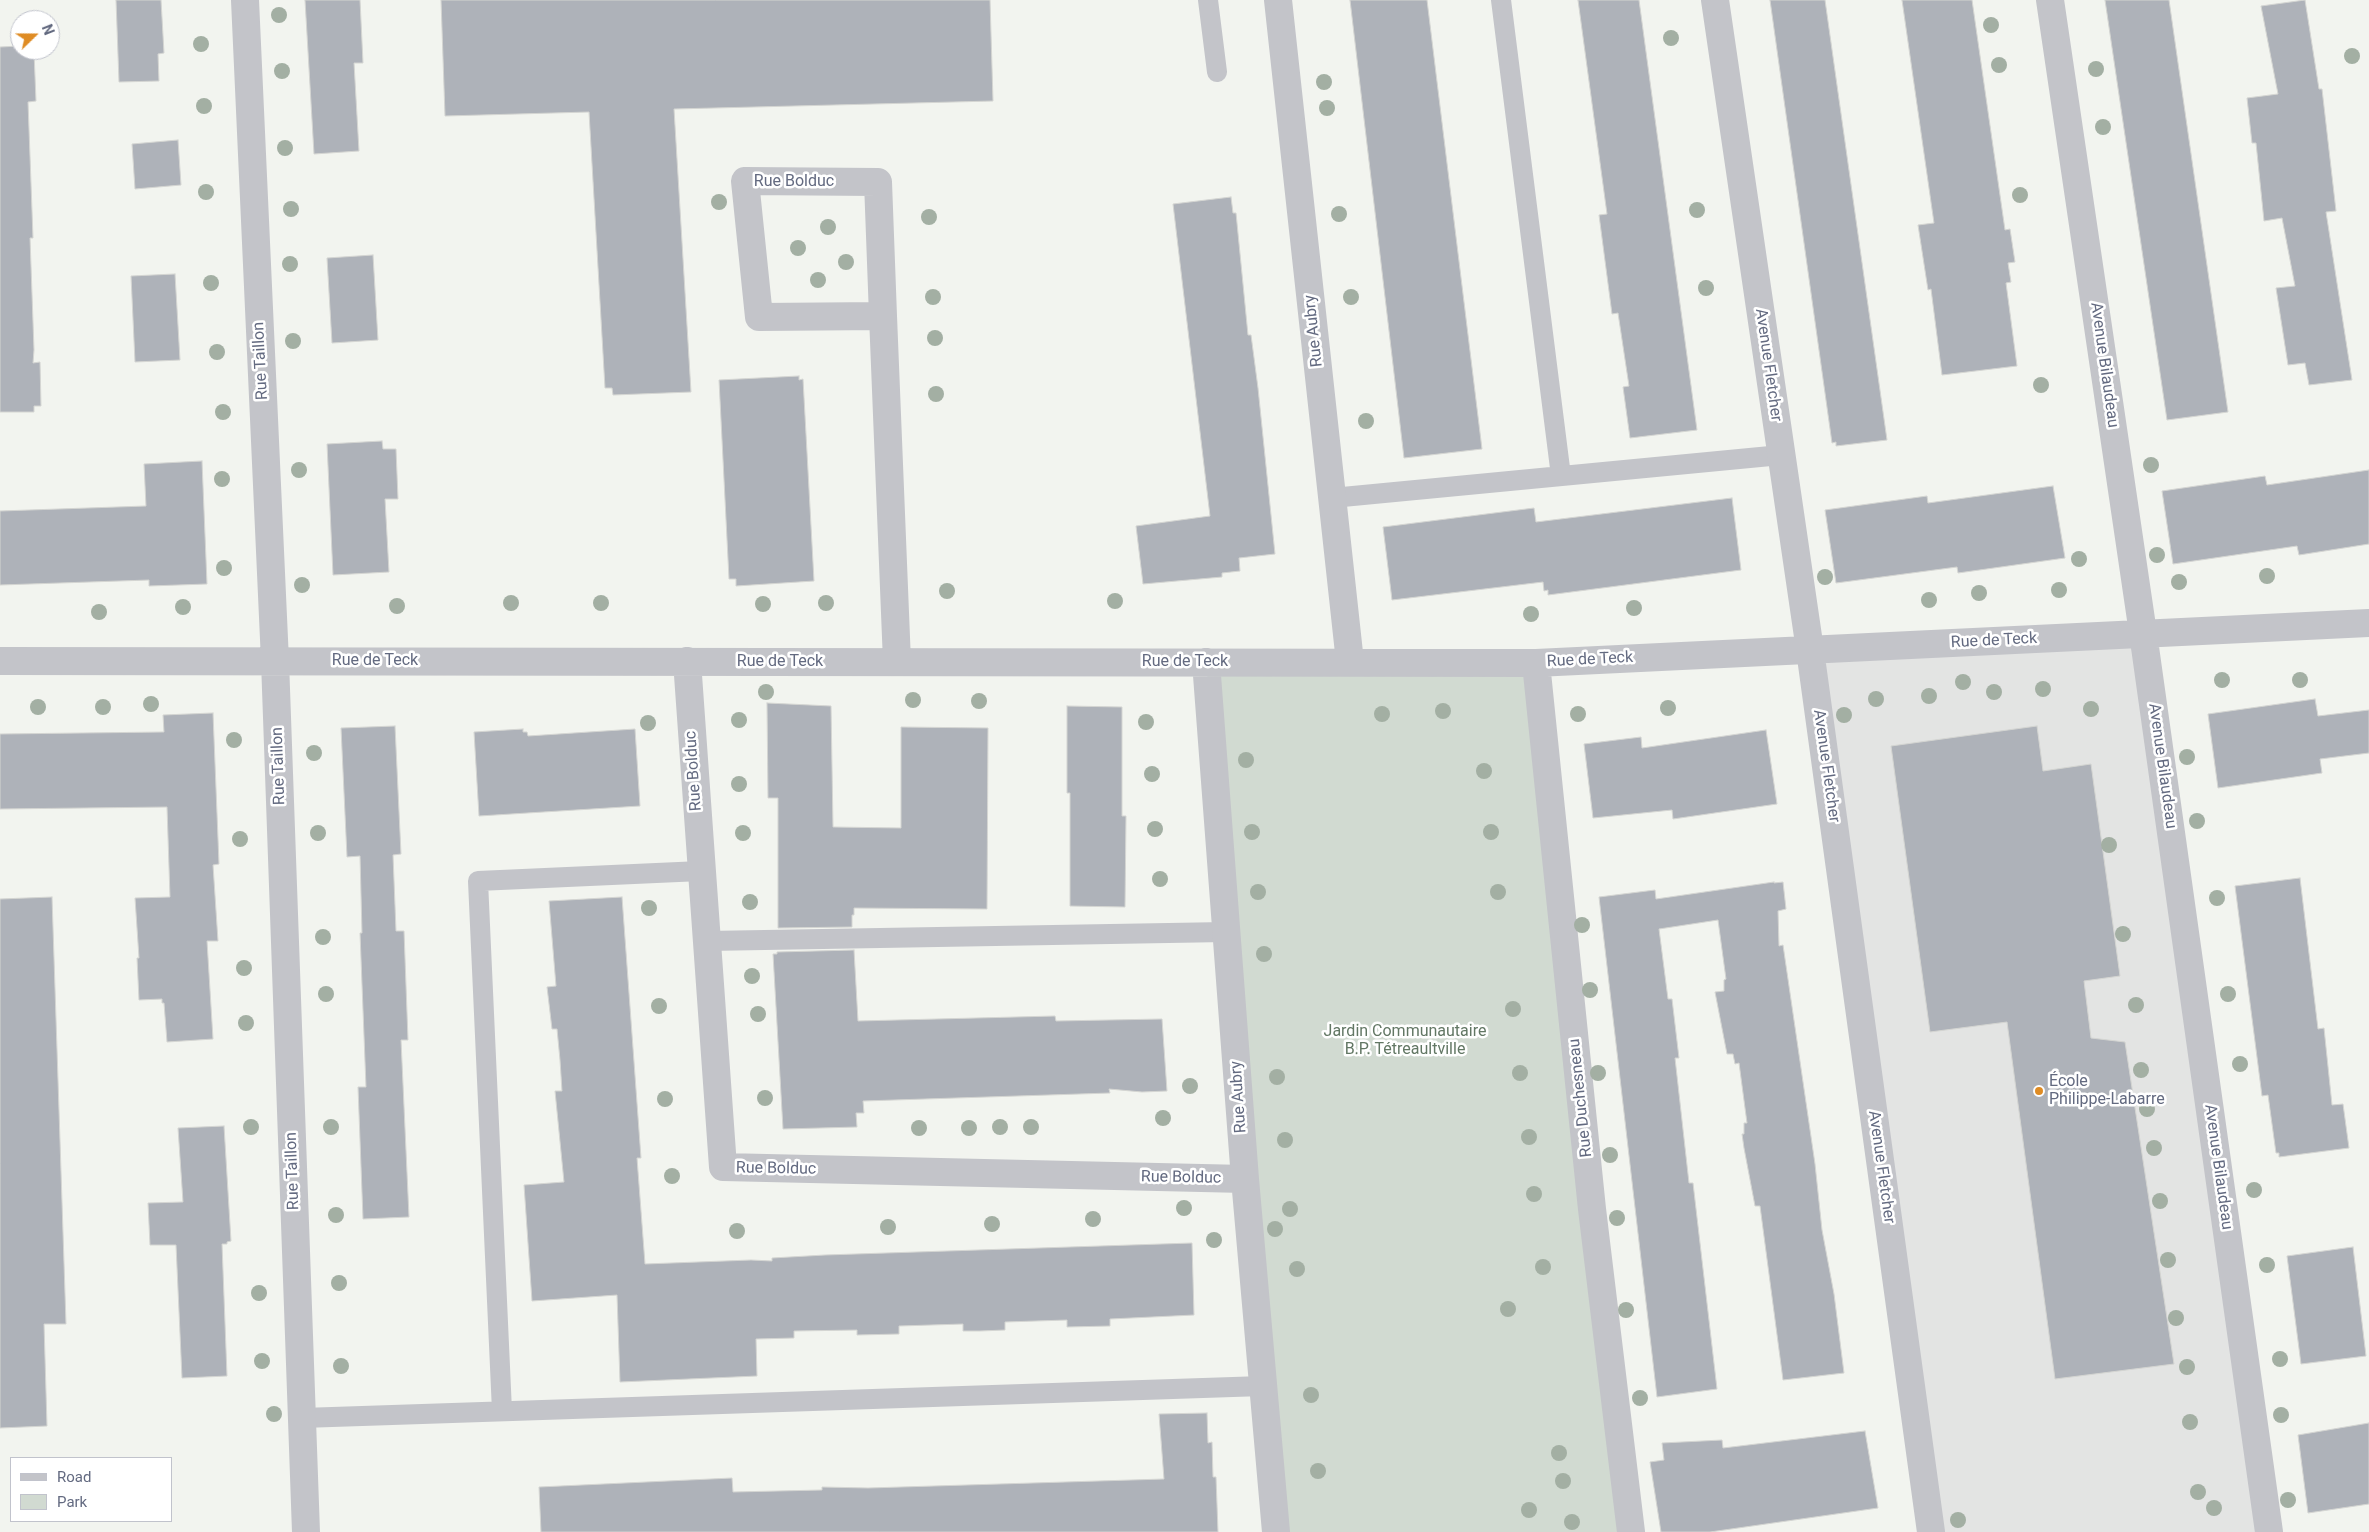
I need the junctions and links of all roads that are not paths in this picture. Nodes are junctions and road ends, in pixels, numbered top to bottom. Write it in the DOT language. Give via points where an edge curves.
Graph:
graph roads {
  1 [pos="245,0"];
  2 [pos="1208,0"];
  3 [pos="1278,0"];
  4 [pos="1501,0"];
  5 [pos="1715,0"];
  6 [pos="2050,0"];
  7 [pos="1217,72"];
  8 [pos="883,316"];
  9 [pos="1781,455"];
  10 [pos="1561,476"];
  11 [pos="1332,498"];
  12 [pos="2369,623"];
  13 [pos="2143,633"];
  14 [pos="1810,650"];
  15 [pos="0,660"];
  16 [pos="275,661"];
  17 [pos="687,662"];
  18 [pos="897,662"];
  19 [pos="1206,662"];
  20 [pos="1350,662"];
  21 [pos="1536,663"];
  22 [pos="701,870"];
  23 [pos="1226,932"];
  24 [pos="707,940"];
  25 [pos="1245,1179"];
  26 [pos="1263,1386"];
  27 [pos="502,1411"];
  28 [pos="302,1418"];
  29 [pos="306,1532"];
  30 [pos="1276,1532"];
  31 [pos="1631,1532"];
  32 [pos="1931,1532"];
  33 [pos="2270,1532"];
  1 -- 16 [label="street, Rue Taillon"];
  2 -- 7 [label="lane"];
  3 -- 11 [label="street, Rue Aubry"];
  4 -- 10 [label="lane"];
  5 -- 9 [label="street, Avenue Fletcher"];
  6 -- 13 [label="street, Avenue Bilaudeau"];
  8 -- 8 [label="street, Rue Bolduc" via="759,317 745,182 878,182"];
  8 -- 18 [label="street, Rue Bolduc"];
  9 -- 10 [label="lane"];
  9 -- 14 [label="street, Avenue Fletcher"];
  10 -- 11 [label="lane"];
  11 -- 20 [label="street, Rue Aubry"];
  12 -- 13 [label="street, Rue de Teck"];
  13 -- 14 [label="street, Rue de Teck"];
  13 -- 33 [label="street, Avenue Bilaudeau"];
  14 -- 21 [label="street, Rue de Teck"];
  14 -- 32 [label="street, Avenue Fletcher"];
  15 -- 16 [label="street, Rue de Teck"];
  16 -- 17 [label="street, Rue de Teck"];
  16 -- 28 [label="street, Rue Taillon"];
  17 -- 18 [label="street, Rue de Teck"];
  17 -- 22 [label="street, Rue Bolduc"];
  18 -- 19 [label="street, Rue de Teck"];
  19 -- 20 [label="street, Rue de Teck"];
  19 -- 23 [label="street, Rue Aubry"];
  20 -- 21 [label="street, Rue de Teck"];
  21 -- 31 [label="street, Rue Duchesneau" via="1592,1209"];
  22 -- 24 [label="street, Rue Bolduc"];
  22 -- 27 [label="lane" via="478,881"];
  23 -- 24 [label="lane"];
  23 -- 25 [label="street, Rue Aubry"];
  24 -- 25 [label="street, Rue Bolduc" via="723,1167"];
  25 -- 26 [label="street, Rue Aubry"];
  26 -- 27 [label="lane"];
  26 -- 30 [label="street, Rue Aubry"];
  27 -- 28 [label="lane"];
  28 -- 29 [label="street, Rue Taillon"];
}
